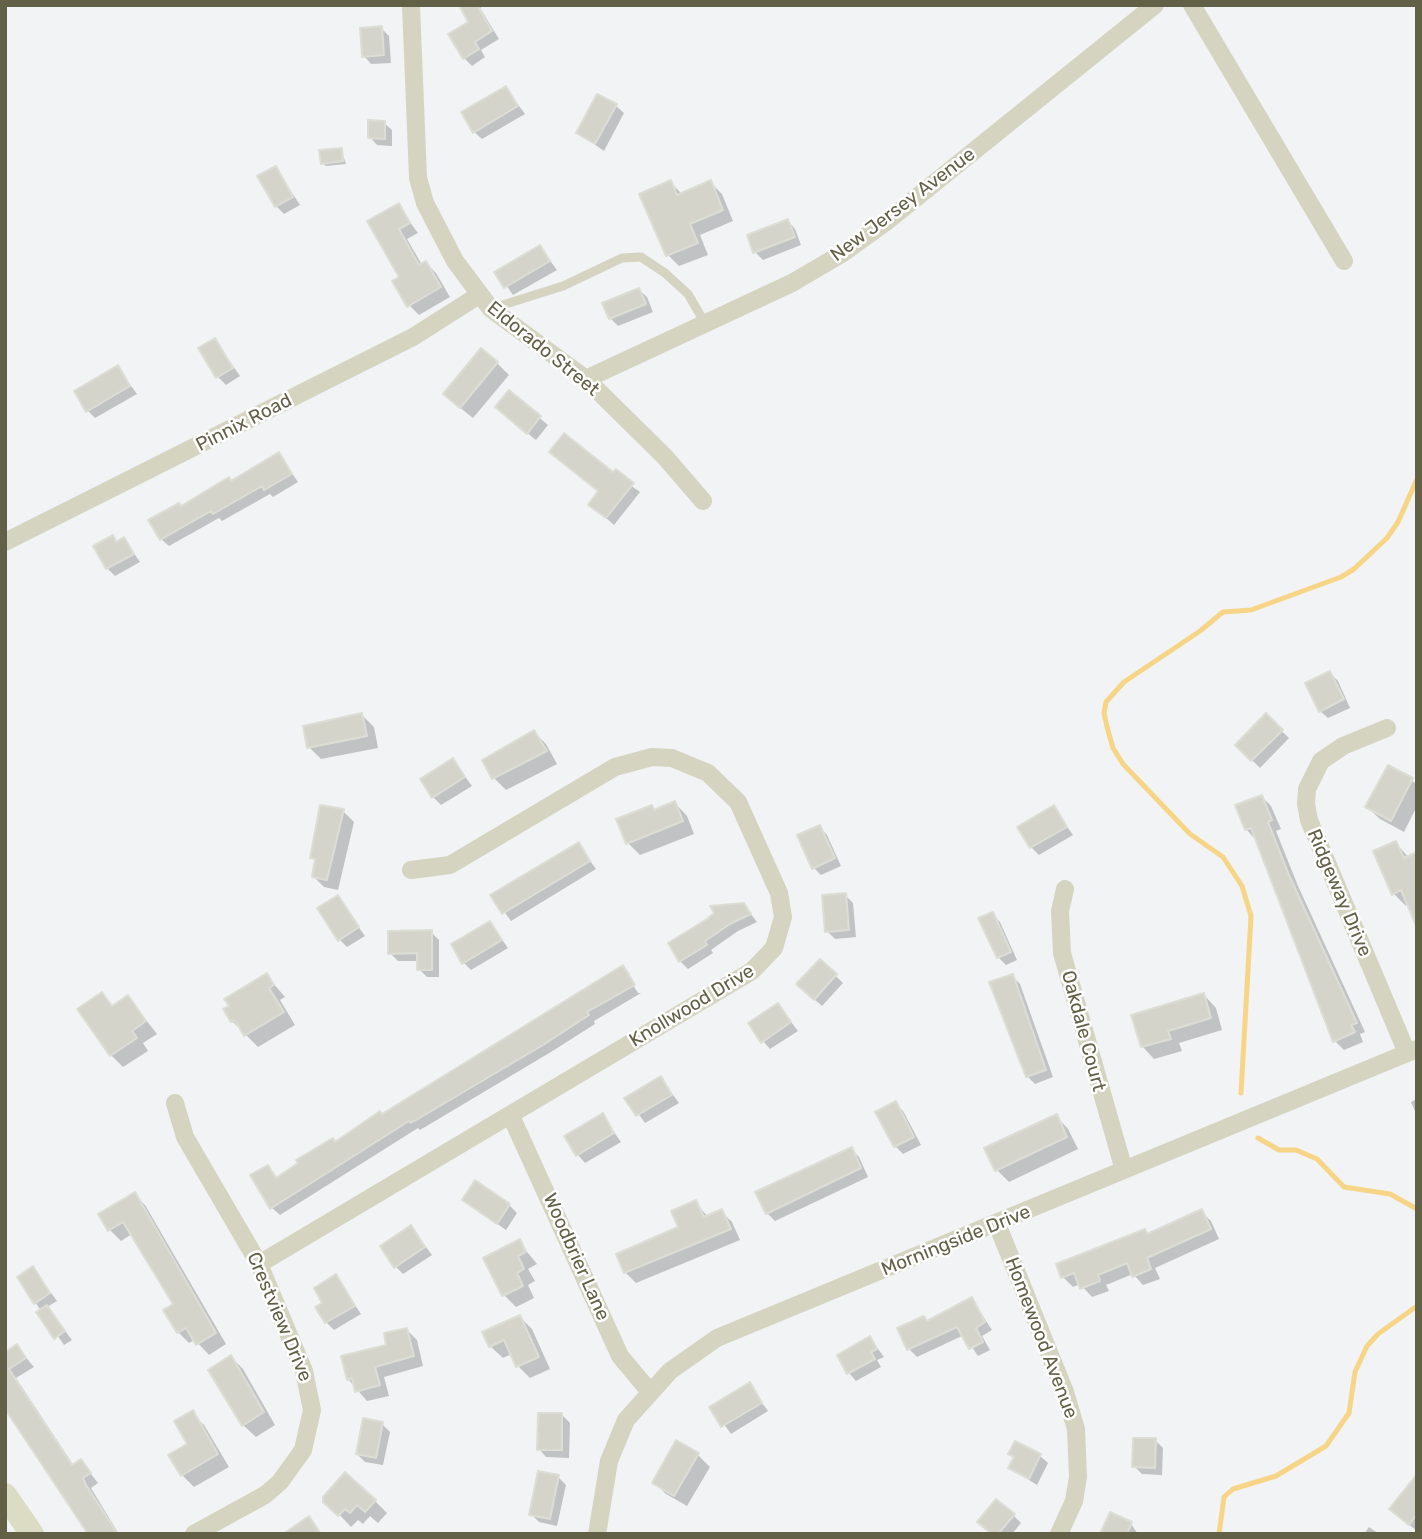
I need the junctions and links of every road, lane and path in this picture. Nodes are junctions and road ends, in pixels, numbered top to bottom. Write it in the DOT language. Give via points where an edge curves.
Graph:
graph roads {
  1 [pos="411,5"];
  2 [pos="1155,5"];
  3 [pos="1192,5"];
  4 [pos="1344,261"];
  5 [pos="479,295"];
  6 [pos="491,309"];
  7 [pos="705,323"];
  8 [pos="586,379"];
  9 [pos="704,501"];
  10 [pos="5,542"];
  11 [pos="1387,728"];
  12 [pos="411,870"];
  13 [pos="1065,889"];
  14 [pos="1412,1051"];
  15 [pos="175,1103"];
  16 [pos="511,1116"];
  17 [pos="1124,1170"];
  18 [pos="997,1224"];
  19 [pos="259,1264"];
  20 [pos="650,1392"];
  21 [pos="5,1495"];
  22 [pos="32,1534"];
  23 [pos="194,1534"];
  24 [pos="597,1534"];
  25 [pos="1059,1534"];
  1 -- 5 [label="street, Eldorado Street" via="418,178 435,227"];
  2 -- 7 [label="street, New Jersey Avenue" via="843,253 792,284"];
  3 -- 4 [label="street"];
  5 -- 6 [label="street, Eldorado Street"];
  5 -- 10 [label="street, Pinnix Road" via="402,343"];
  6 -- 7 [label="lane" via="563,286 622,258 641,257 688,294"];
  6 -- 8 [label="street, Eldorado Street"];
  7 -- 8 [label="street, New Jersey Avenue"];
  8 -- 9 [label="street, Eldorado Street"];
  11 -- 14 [label="street, Ridgeway Drive" via="1343,746 1321,761 1307,789 1306,804 1309,820"];
  12 -- 16 [label="street, Knollwood Drive" via="450,865 615,767 652,757 672,758 708,773 738,802 779,893 781,933 764,961"];
  13 -- 17 [label="street, Oakdale Court" via="1059,911 1062,953"];
  14 -- 17 [label="street, Morningside Drive"];
  15 -- 19 [label="street, Crestview Drive" via="185,1137"];
  16 -- 19 [label="street, Knollwood Drive"];
  16 -- 20 [label="street, Woodbrier Lane" via="620,1356"];
  17 -- 18 [label="street, Morningside Drive"];
  18 -- 20 [label="street, Morningside Drive" via="718,1338 693,1353"];
  18 -- 25 [label="street, Homewood Avenue" via="1076,1429 1079,1477"];
  19 -- 23 [label="street, Crestview Drive" via="304,1371 312,1410 309,1430 303,1450 281,1482"];
  20 -- 24 [label="street, Morningside Drive" via="616,1440"];
  21 -- 22 [label="street"];
}
